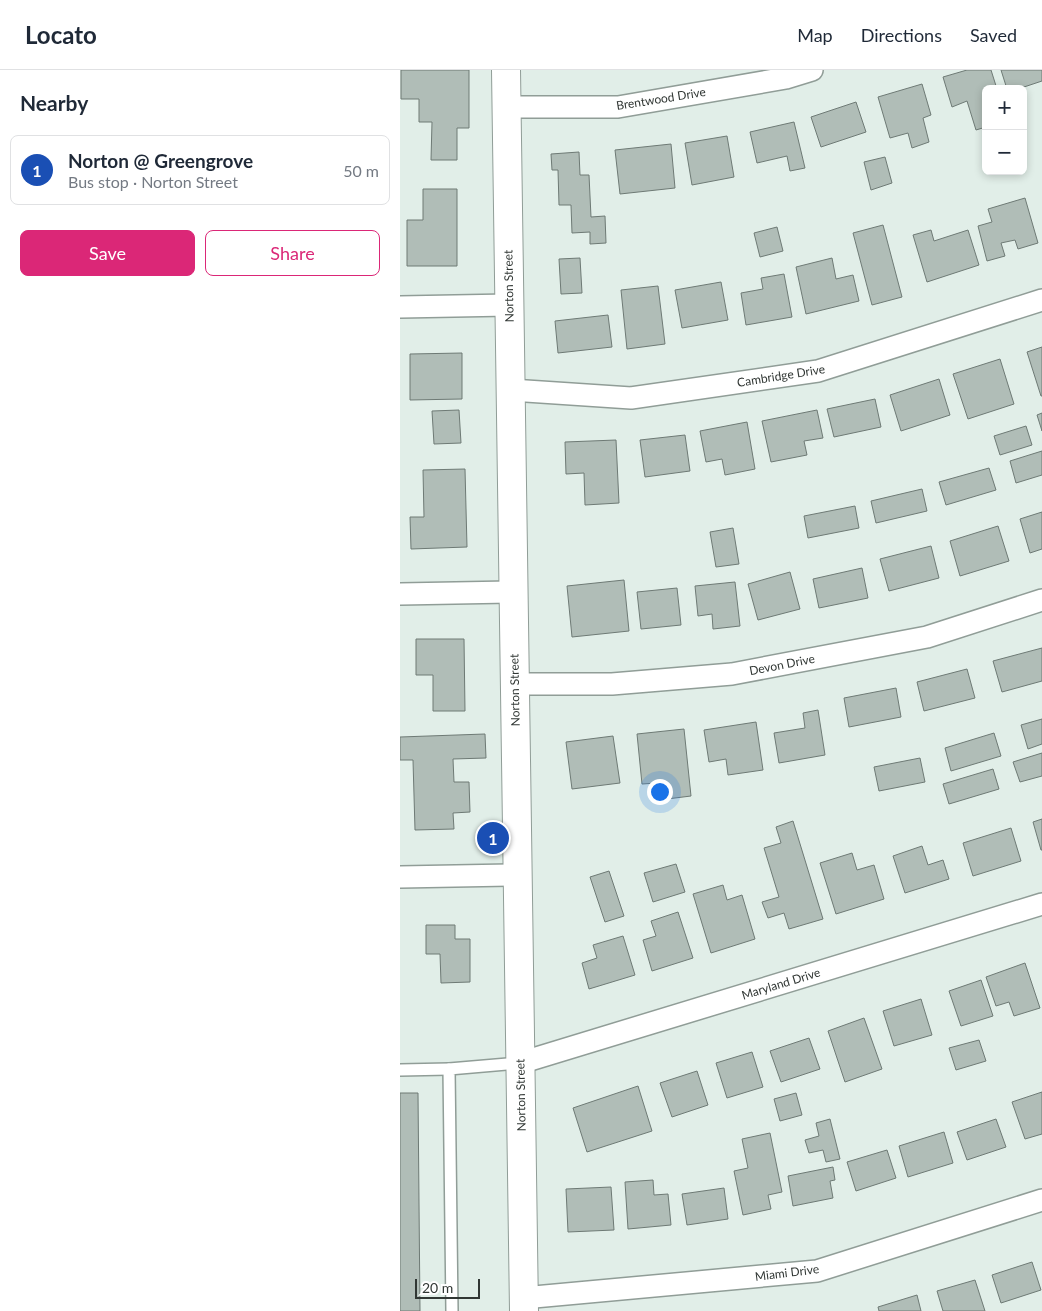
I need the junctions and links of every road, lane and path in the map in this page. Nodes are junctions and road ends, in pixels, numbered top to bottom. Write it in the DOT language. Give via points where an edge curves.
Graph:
graph roads {
  1 [pos="506,70"];
  2 [pos="812,70"];
  3 [pos="506,107"];
  4 [pos="1042,300"];
  5 [pos="509,305"];
  6 [pos="400,307"];
  7 [pos="511,390"];
  8 [pos="514,592"];
  9 [pos="400,594"];
  10 [pos="1042,600"];
  11 [pos="515,684"];
  12 [pos="517,875"];
  13 [pos="400,877"];
  14 [pos="1042,904"];
  15 [pos="520,1063"];
  16 [pos="449,1069"];
  17 [pos="400,1070"];
  18 [pos="1042,1200"];
  19 [pos="524,1304"];
  20 [pos="452,1311"];
  1 -- 3 [label="street, Norton Street"];
  2 -- 3 [label="street, Brentwood Drive" via="786,78 618,107"];
  3 -- 5 [label="street, Norton Street"];
  4 -- 7 [label="street, Cambridge Drive" via="818,372 631,398"];
  5 -- 6 [label="street"];
  5 -- 7 [label="street, Norton Street"];
  7 -- 8 [label="street, Norton Street"];
  8 -- 9 [label="street"];
  8 -- 11 [label="street, Norton Street"];
  10 -- 11 [label="street, Devon Drive" via="927,637 732,674 612,684"];
  11 -- 12 [label="street, Norton Street"];
  12 -- 13 [label="street"];
  12 -- 15 [label="street, Norton Street"];
  14 -- 15 [label="street, Maryland Drive"];
  15 -- 16 [label="lane"];
  15 -- 19 [label="street, Norton Street"];
  16 -- 17 [label="lane"];
  16 -- 20 [label="lane"];
  18 -- 19 [label="street, Miami Drive" via="817,1271"];
}
